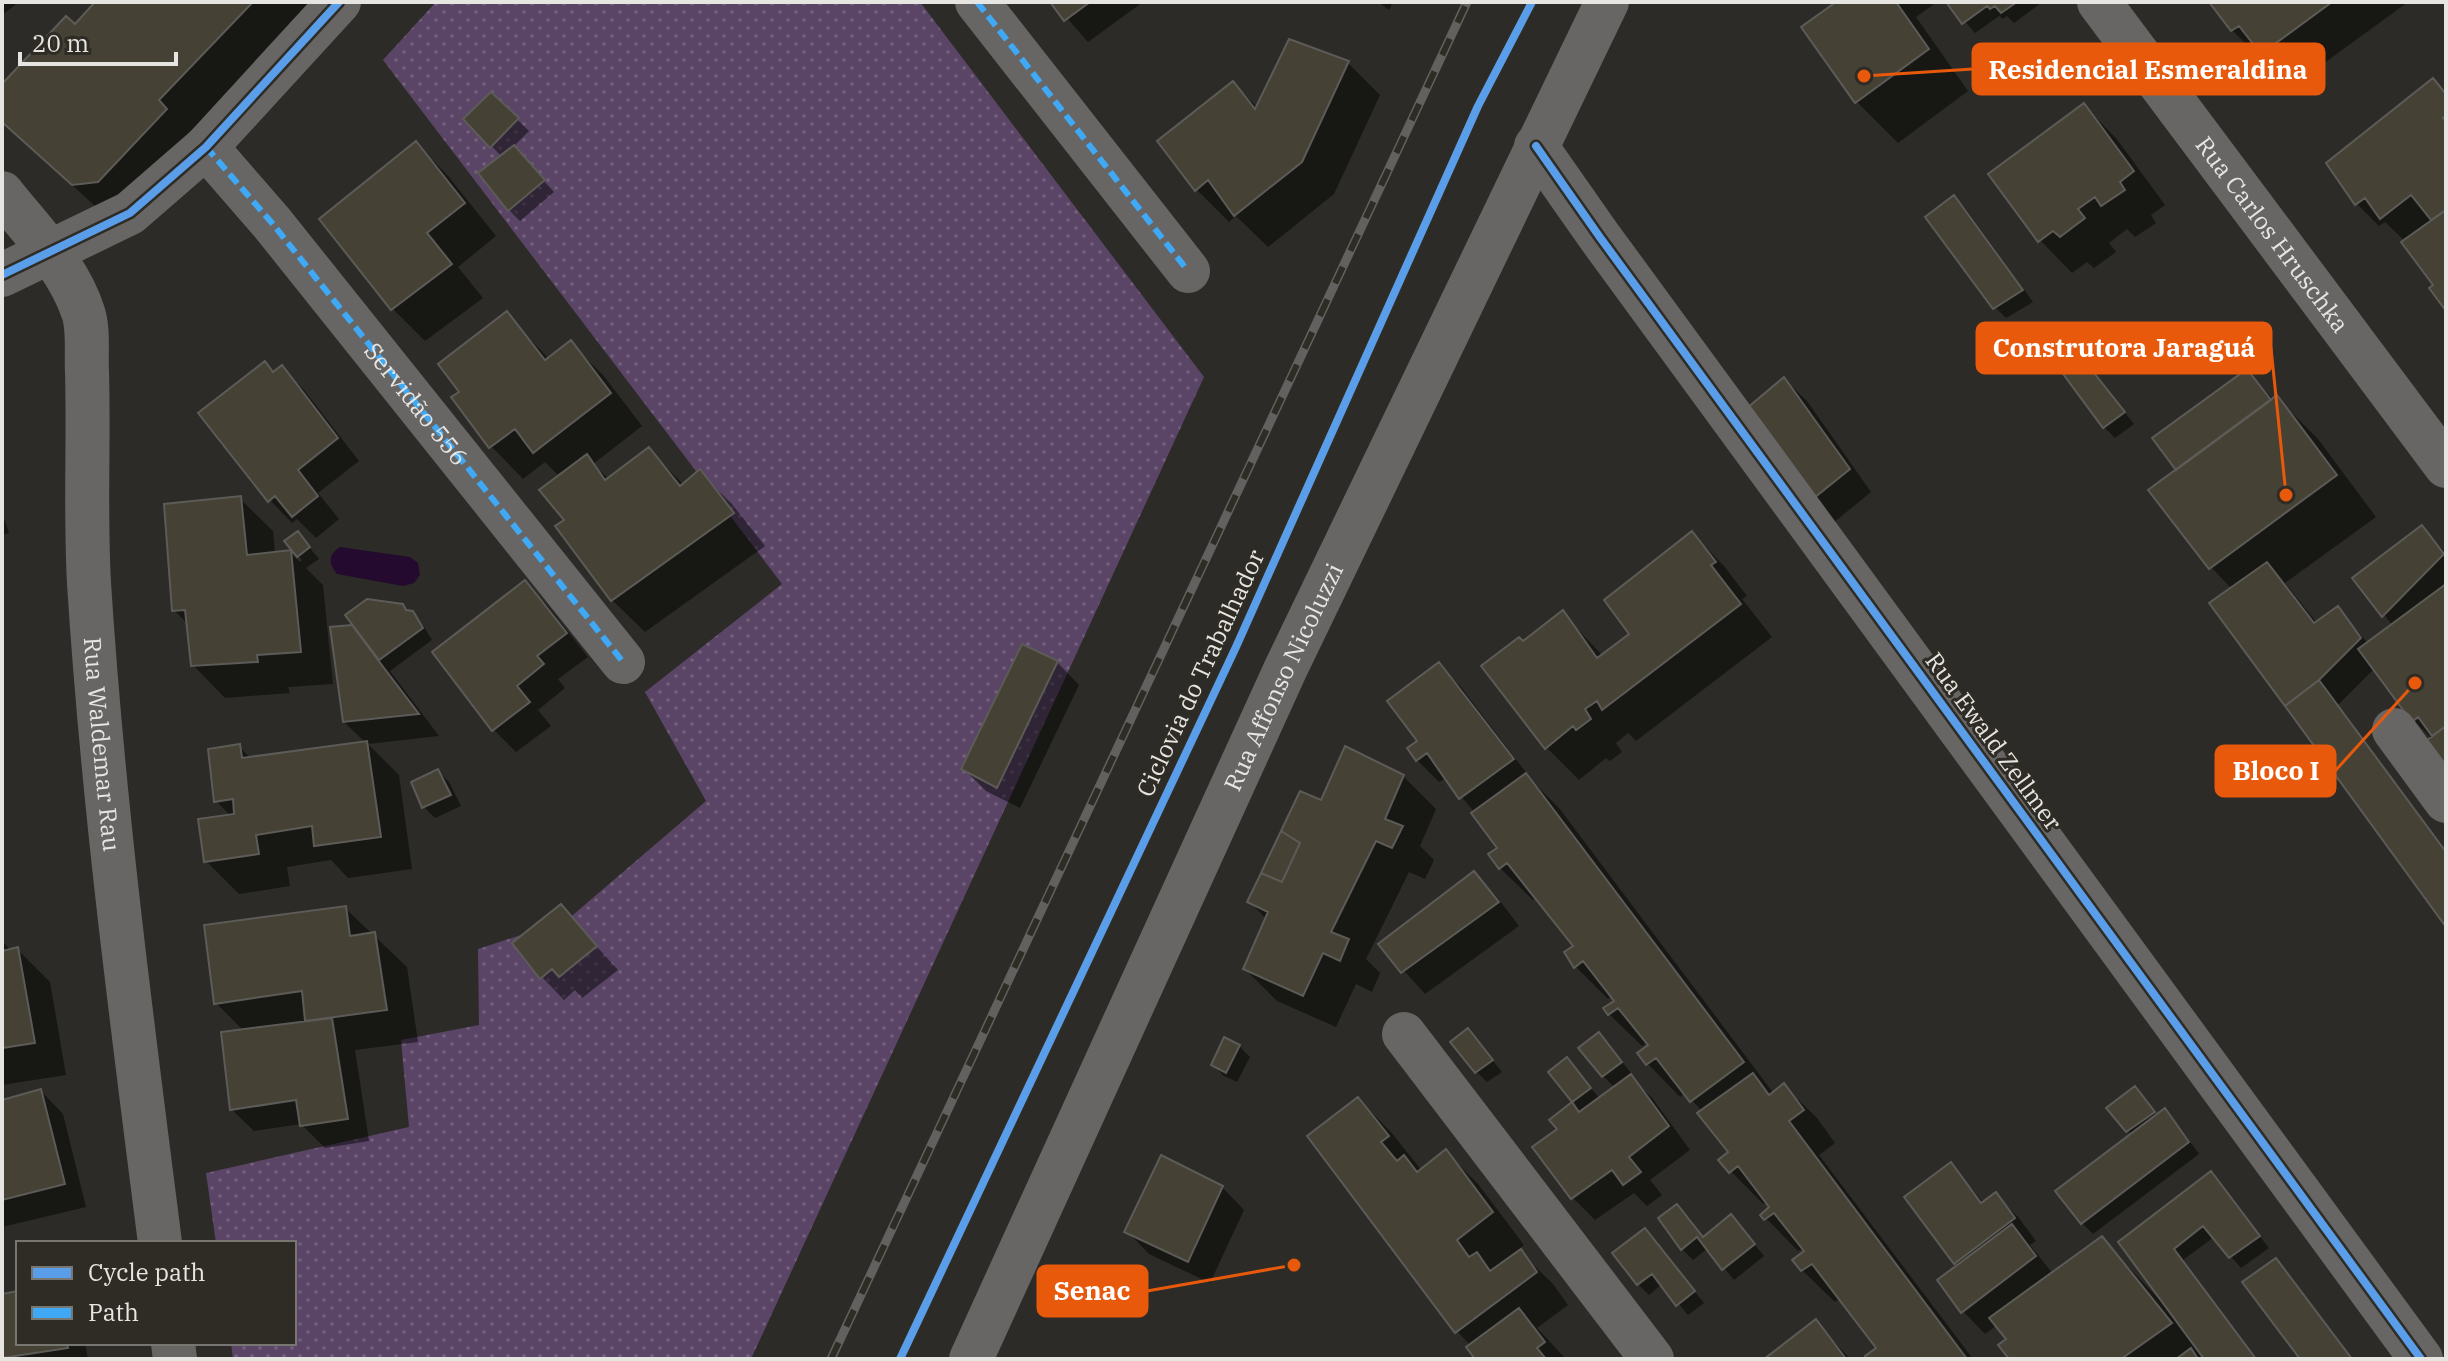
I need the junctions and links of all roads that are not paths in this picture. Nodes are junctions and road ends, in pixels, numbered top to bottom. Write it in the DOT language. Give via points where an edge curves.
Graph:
graph roads {
  1 [pos="339,2"];
  2 [pos="977,2"];
  3 [pos="1607,2"];
  4 [pos="2099,2"];
  5 [pos="1536,146"];
  6 [pos="206,147"];
  7 [pos="2,193"];
  8 [pos="51,253"];
  9 [pos="1188,271"];
  10 [pos="2,275"];
  11 [pos="2446,466"];
  12 [pos="623,662"];
  13 [pos="2394,730"];
  14 [pos="2446,801"];
  15 [pos="1404,1034"];
  16 [pos="160,1241"];
  17 [pos="971,1359"];
  18 [pos="1652,1359"];
  19 [pos="2421,1359"];
  1 -- 6 [label="street"];
  2 -- 9 [label="street"];
  3 -- 5 [label="street, Rua Affonso Nicoluzzi"];
  4 -- 11 [label="street, Rua Carlos Hruschka"];
  5 -- 17 [label="street, Rua Affonso Nicoluzzi" via="1285,670"];
  5 -- 19 [label="street, Rua Ewald Zellmer"];
  6 -- 8 [label="street" via="130,213"];
  6 -- 12 [label="street, Servidão 556"];
  7 -- 8 [label="street, Rua Waldemar Rau"];
  8 -- 10 [label="street"];
  8 -- 16 [label="street, Rua Waldemar Rau" via="85,314 86,531 96,700"];
  13 -- 14 [label="street"];
  15 -- 18 [label="street"];
}
